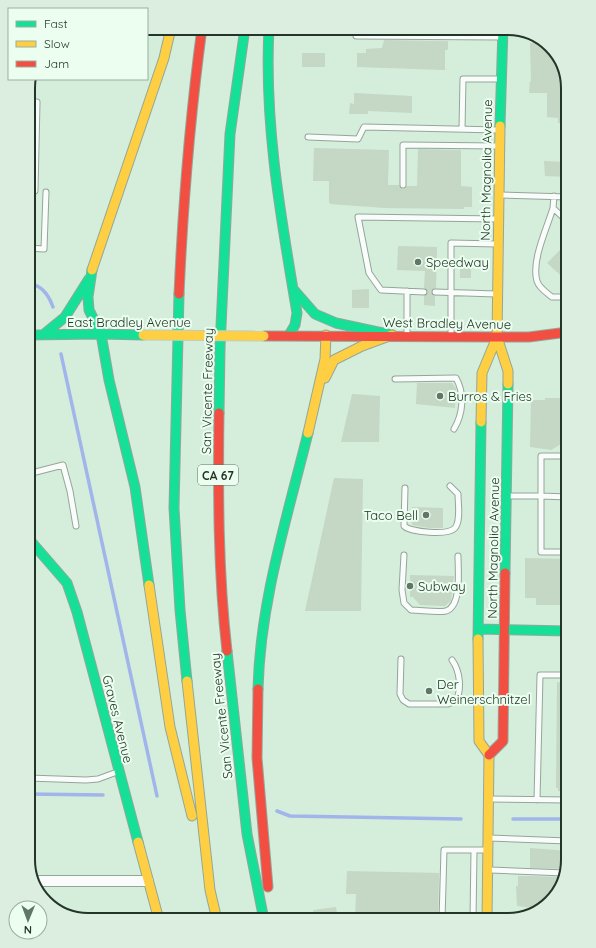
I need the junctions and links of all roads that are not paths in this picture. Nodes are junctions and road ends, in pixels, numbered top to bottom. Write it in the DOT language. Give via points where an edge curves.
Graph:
graph roads {
  1 [pos="169,35"];
  2 [pos="201,35"];
  3 [pos="244,35"];
  4 [pos="269,35"];
  5 [pos="392,35"];
  6 [pos="502,35"];
  7 [pos="356,36"];
  8 [pos="501,79"];
  9 [pos="35,102"];
  10 [pos="462,129"];
  11 [pos="500,130"];
  12 [pos="308,137"];
  13 [pos="499,146"];
  14 [pos="403,185"];
  15 [pos="35,191"];
  16 [pos="46,192"];
  17 [pos="498,195"];
  18 [pos="554,196"];
  19 [pos="561,196"];
  20 [pos="553,208"];
  21 [pos="561,215"];
  22 [pos="498,219"];
  23 [pos="498,244"];
  24 [pos="35,248"];
  25 [pos="90,276"];
  26 [pos="294,290"];
  27 [pos="407,291"];
  28 [pos="424,292"];
  29 [pos="435,292"];
  30 [pos="451,292"];
  31 [pos="498,294"];
  32 [pos="561,297"];
  33 [pos="561,333"];
  34 [pos="101,334"];
  35 [pos="35,335"];
  36 [pos="43,335"];
  37 [pos="289,335"];
  38 [pos="326,335"];
  39 [pos="392,335"];
  40 [pos="407,335"];
  41 [pos="451,336"];
  42 [pos="497,337"];
  43 [pos="395,379"];
  44 [pos="318,395"];
  45 [pos="454,429"];
  46 [pos="561,456"];
  47 [pos="35,472"];
  48 [pos="450,486"];
  49 [pos="405,488"];
  50 [pos="507,496"];
  51 [pos="541,496"];
  52 [pos="561,497"];
  53 [pos="76,526"];
  54 [pos="35,546"];
  55 [pos="561,552"];
  56 [pos="404,555"];
  57 [pos="458,556"];
  58 [pos="478,629"];
  59 [pos="505,630"];
  60 [pos="561,631"];
  61 [pos="401,659"];
  62 [pos="452,660"];
  63 [pos="561,675"];
  64 [pos="489,755"];
  65 [pos="118,771"];
  66 [pos="35,778"];
  67 [pos="489,799"];
  68 [pos="537,800"];
  69 [pos="561,800"];
  70 [pos="488,838"];
  71 [pos="561,841"];
  72 [pos="474,850"];
  73 [pos="488,850"];
  74 [pos="488,870"];
  75 [pos="559,873"];
  76 [pos="39,881"];
  77 [pos="148,881"];
  78 [pos="210,890"];
  79 [pos="157,913"];
  80 [pos="215,913"];
  81 [pos="263,913"];
  82 [pos="269,913"];
  83 [pos="442,913"];
  84 [pos="473,913"];
  85 [pos="487,913"];
  1 -- 25 [label="main road" via="164,58"];
  2 -- 78 [label="main road" via="183,200 174,508 180,610"];
  3 -- 81 [label="main road, San Vicente Freeway / CA 67" via="230,134 220,348 218,480 223,618 247,834"];
  4 -- 26 [label="main road" via="268,99 275,172"];
  5 -- 7 [label="lane"];
  6 -- 8 [label="main road, North Magnolia Avenue"];
  8 -- 10 [label="lane" via="463,79"];
  8 -- 11 [label="main road, North Magnolia Avenue"];
  9 -- 15 [label="lane"];
  10 -- 11 [label="lane"];
  10 -- 12 [label="lane" via="364,127 358,138"];
  11 -- 13 [label="main road, North Magnolia Avenue"];
  13 -- 14 [label="lane" via="403,145"];
  13 -- 17 [label="main road, North Magnolia Avenue"];
  16 -- 24 [label="lane" via="44,249"];
  17 -- 18 [label="lane"];
  17 -- 22 [label="main road, North Magnolia Avenue"];
  18 -- 19 [label="lane"];
  18 -- 20 [label="lane"];
  20 -- 21 [label="lane"];
  20 -- 32 [label="lane" via="537,258 537,281 552,297"];
  22 -- 23 [label="main road, North Magnolia Avenue"];
  22 -- 27 [label="lane" via="358,217 369,273 381,290"];
  23 -- 30 [label="lane" via="451,243"];
  23 -- 31 [label="main road, North Magnolia Avenue"];
  25 -- 34 [label="main road" via="89,310"];
  25 -- 36 [label="main road" via="65,317"];
  26 -- 37 [label="main road" via="297,313 295,325"];
  26 -- 39 [label="main road" via="315,314 336,323"];
  27 -- 28 [label="lane"];
  27 -- 40 [label="lane"];
  29 -- 30 [label="lane"];
  30 -- 31 [label="lane"];
  30 -- 41 [label="lane"];
  31 -- 42 [label="main road, North Magnolia Avenue"];
  33 -- 42 [label="main road, West Bradley Avenue"];
  34 -- 36 [label="main road, East Bradley Avenue"];
  34 -- 37 [label="main road, East Bradley Avenue, bridge"];
  34 -- 78 [label="main road" via="109,380 135,487 170,727"];
  35 -- 36 [label="main road, East Bradley Avenue"];
  37 -- 38 [label="main road, East Bradley Avenue"];
  38 -- 39 [label="main road, West Bradley Avenue"];
  38 -- 44 [label="main road" via="325,359"];
  39 -- 40 [label="main road, West Bradley Avenue"];
  39 -- 44 [label="main road" via="334,360"];
  40 -- 41 [label="main road, West Bradley Avenue"];
  41 -- 42 [label="main road, West Bradley Avenue"];
  42 -- 50 [label="main road, North Magnolia Avenue" via="508,371"];
  42 -- 58 [label="main road, North Magnolia Avenue" via="482,373"];
  43 -- 45 [label="lane" via="456,378 462,388 459,421"];
  44 -- 82 [label="main road" via="266,603 259,664 257,758"];
  46 -- 51 [label="lane" via="541,456"];
  47 -- 53 [label="lane" via="62,466 70,491"];
  48 -- 49 [label="lane" via="458,494 458,522 455,529 448,532 415,531 404,526"];
  50 -- 51 [label="lane"];
  50 -- 59 [label="main road, North Magnolia Avenue"];
  51 -- 52 [label="lane"];
  51 -- 55 [label="lane" via="540,552"];
  54 -- 65 [label="main road, Graves Avenue" via="67,583 77,612"];
  56 -- 57 [label="lane" via="404,603 411,610 446,611 457,599"];
  58 -- 59 [label="main road"];
  58 -- 64 [label="main road, North Magnolia Avenue" via="479,741"];
  59 -- 60 [label="main road"];
  59 -- 64 [label="main road, North Magnolia Avenue" via="503,741"];
  61 -- 62 [label="lane" via="400,694 409,704 448,704 456,701 459,694 458,675 457,667"];
  63 -- 68 [label="lane" via="540,674"];
  64 -- 67 [label="main road"];
  65 -- 66 [label="lane" via="98,779"];
  65 -- 77 [label="main road, Graves Avenue"];
  67 -- 68 [label="lane"];
  67 -- 70 [label="main road"];
  68 -- 69 [label="lane"];
  70 -- 71 [label="lane"];
  70 -- 73 [label="main road"];
  72 -- 73 [label="lane"];
  72 -- 83 [label="lane" via="444,850"];
  72 -- 84 [label="lane"];
  73 -- 74 [label="main road"];
  74 -- 75 [label="lane"];
  74 -- 85 [label="main road"];
  76 -- 77 [label="street"];
  77 -- 79 [label="main road, Graves Avenue"];
  78 -- 80 [label="main road"];
}
